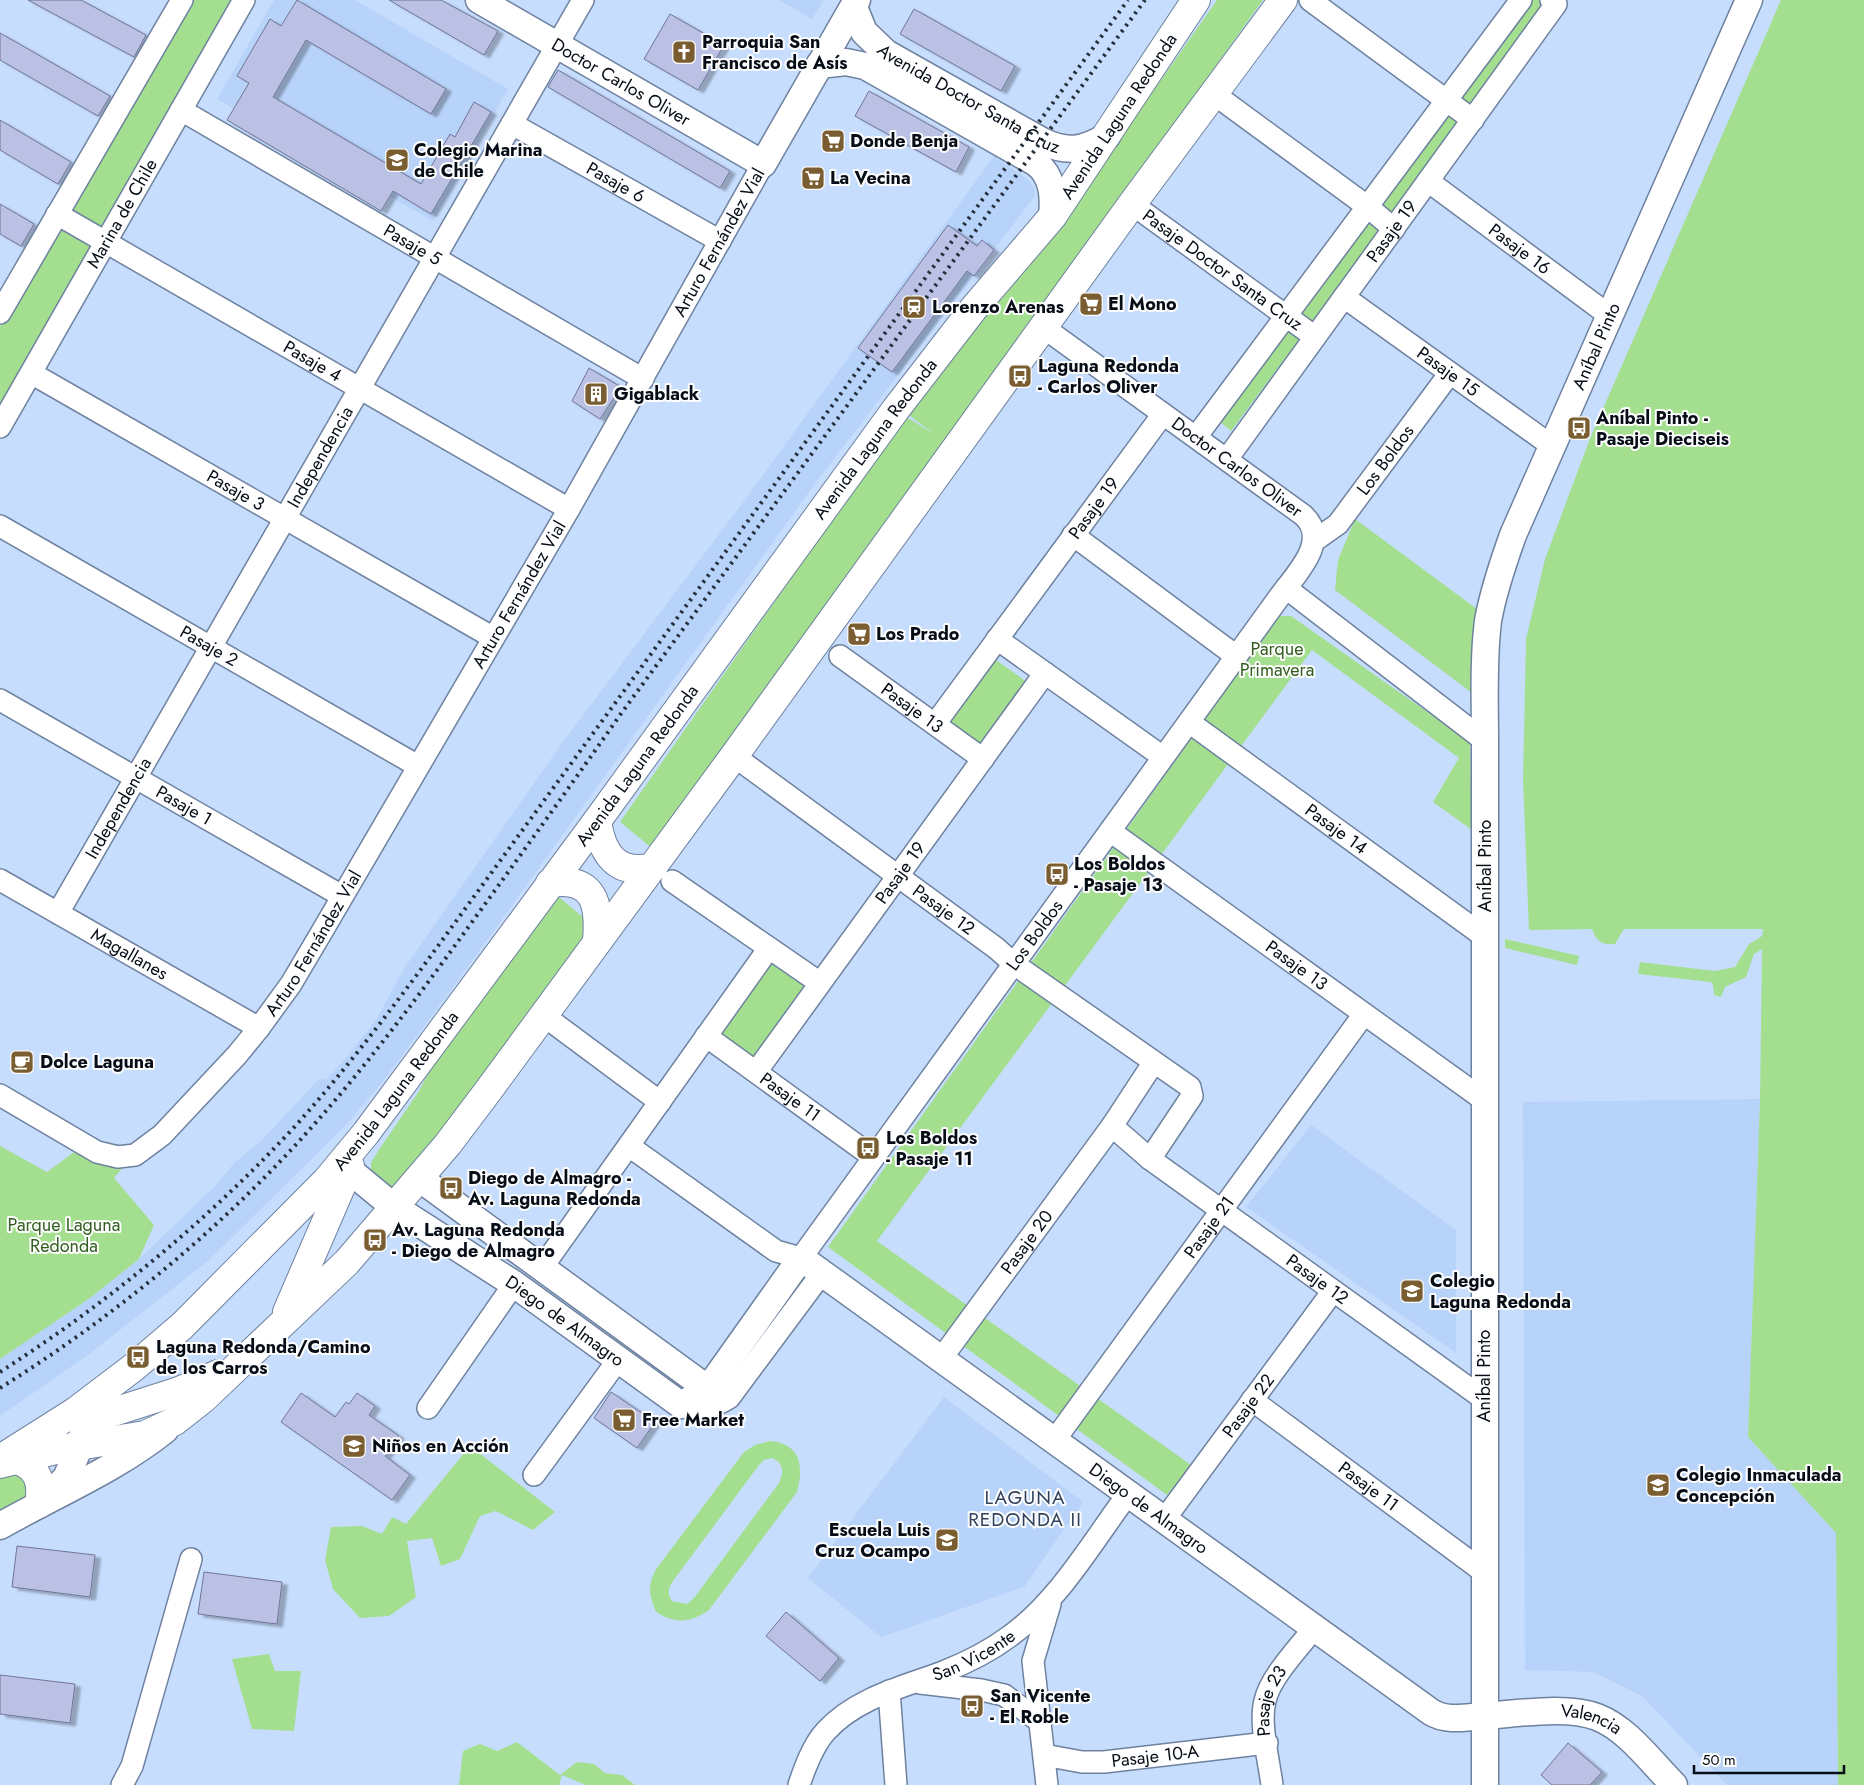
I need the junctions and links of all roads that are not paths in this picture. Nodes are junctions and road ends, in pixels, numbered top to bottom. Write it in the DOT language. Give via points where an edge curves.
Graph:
graph roads {
  1 [pos="182,0"];
  2 [pos="244,0"];
  3 [pos="479,0"];
  4 [pos="583,0"];
  5 [pos="1196,0"];
  6 [pos="1282,0"];
  7 [pos="1310,0"];
  8 [pos="1521,0"];
  9 [pos="1749,0"];
  10 [pos="1554,2"];
  11 [pos="856,3"];
  12 [pos="558,45"];
  13 [pos="819,65"];
  14 [pos="1214,94"];
  15 [pos="1447,100"];
  16 [pos="181,110"];
  17 [pos="1473,120"];
  18 [pos="512,124"];
  19 [pos="1107,136"];
  20 [pos="763,164"];
  21 [pos="1428,181"];
  22 [pos="1132,204"];
  23 [pos="1368,207"];
  24 [pos="57,214"];
  25 [pos="1052,217"];
  26 [pos="1394,229"];
  27 [pos="106,241"];
  28 [pos="720,242"];
  29 [pos="435,258"];
  30 [pos="1344,297"];
  31 [pos="0,313"];
  32 [pos="1288,315"];
  33 [pos="1610,316"];
  34 [pos="1044,327"];
  35 [pos="1315,337"];
  36 [pos="1450,372"];
  37 [pos="31,373"];
  38 [pos="643,378"];
  39 [pos="360,388"];
  40 [pos="1163,414"];
  41 [pos="0,427"];
  42 [pos="1196,437"];
  43 [pos="1552,446"];
  44 [pos="1226,459"];
  45 [pos="569,509"];
  46 [pos="285,519"];
  47 [pos="0,526"];
  48 [pos="1073,535"];
  49 [pos="1314,541"];
  50 [pos="1286,588"];
  51 [pos="492,637"];
  52 [pos="997,639"];
  53 [pos="211,647"];
  54 [pos="840,656"];
  55 [pos="1236,656"];
  56 [pos="1045,673"];
  57 [pos="0,700"];
  58 [pos="1189,722"];
  59 [pos="935,724"];
  60 [pos="1485,741"];
  61 [pos="734,756"];
  62 [pos="1163,757"];
  63 [pos="983,759"];
  64 [pos="418,766"];
  65 [pos="136,778"];
  66 [pos="597,821"];
  67 [pos="1110,831"];
  68 [pos="663,874"];
  69 [pos="898,875"];
  70 [pos="0,880"];
  71 [pos="550,883"];
  72 [pos="342,896"];
  73 [pos="58,913"];
  74 [pos="1485,937"];
  75 [pos="597,942"];
  76 [pos="769,948"];
  77 [pos="1014,964"];
  78 [pos="820,983"];
  79 [pos="1364,1014"];
  80 [pos="543,1016"];
  81 [pos="259,1028"];
  82 [pos="706,1036"];
  83 [pos="1154,1062"];
  84 [pos="756,1072"];
  85 [pos="0,1095"];
  86 [pos="1484,1100"];
  87 [pos="660,1102"];
  88 [pos="1112,1126"];
  89 [pos="366,1133"];
  90 [pos="628,1146"];
  91 [pos="874,1157"];
  92 [pos="1150,1159"];
  93 [pos="348,1169"];
  94 [pos="419,1178"];
  95 [pos="394,1207"];
  96 [pos="1222,1210"];
  97 [pos="800,1258"];
  98 [pos="542,1269"];
  99 [pos="822,1273"];
  100 [pos="514,1284"];
  101 [pos="1333,1290"];
  102 [pos="277,1328"];
  103 [pos="941,1359"];
  104 [pos="243,1360"];
  105 [pos="618,1360"];
  106 [pos="708,1388"];
  107 [pos="1484,1399"];
  108 [pos="1252,1400"];
  109 [pos="681,1406"];
  110 [pos="428,1408"];
  111 [pos="175,1421"];
  112 [pos="1054,1440"];
  113 [pos="80,1446"];
  114 [pos="5,1461"];
  115 [pos="534,1475"];
  116 [pos="1128,1494"];
  117 [pos="39,1504"];
  118 [pos="1164,1520"];
  119 [pos="0,1526"];
  120 [pos="191,1559"];
  121 [pos="1484,1572"];
  122 [pos="1054,1593"];
  123 [pos="1314,1628"];
  124 [pos="912,1682"];
  125 [pos="889,1691"];
  126 [pos="1484,1716"];
  127 [pos="1039,1721"];
  128 [pos="1267,1743"];
  129 [pos="1044,1755"];
  130 [pos="122,1785"];
  131 [pos="799,1785"];
  132 [pos="896,1785"];
  133 [pos="1047,1785"];
  134 [pos="1272,1785"];
  135 [pos="1485,1785"];
  136 [pos="1674,1785"];
  1 -- 24 [label="street"];
  2 -- 16 [label="street, Marina de Chile"];
  3 -- 12 [label="street, Doctor Carlos Oliver"];
  4 -- 12 [label="street, Independencia"];
  5 -- 19 [label="main road, Avenida Laguna Redonda"];
  6 -- 14 [label="main road"];
  7 -- 15 [label="street"];
  8 -- 15 [label="street, Pasaje 19"];
  9 -- 33 [label="street, Aníbal Pinto"];
  10 -- 17 [label="street, Pasaje 19"];
  11 -- 13 [label="street, Arturo Fernández Vial"];
  11 -- 19 [label="street, Avenida Doctor Santa Cruz" via="864,32 886,53 1042,141 1073,150 1090,146"];
  12 -- 18 [label="street, Independencia"];
  12 -- 20 [label="street, Doctor Carlos Oliver"];
  13 -- 20 [label="street, Arturo Fernández Vial"];
  13 -- 25 [label="street, Avenida Doctor Santa Cruz" via="846,62 865,66 1036,163 1042,167 1050,183"];
  14 -- 22 [label="main road"];
  14 -- 23 [label="street"];
  15 -- 17 [label="street"];
  15 -- 23 [label="street, Pasaje 19"];
  16 -- 27 [label="street, Marina de Chile"];
  16 -- 29 [label="street, Pasaje 5"];
  17 -- 21 [label="street, Pasaje 19"];
  18 -- 28 [label="street, Pasaje 6"];
  18 -- 29 [label="street, Independencia"];
  19 -- 25 [label="main road, Avenida Laguna Redonda"];
  20 -- 28 [label="street, Arturo Fernández Vial"];
  21 -- 26 [label="street, Pasaje 19"];
  21 -- 33 [label="street, Pasaje 16"];
  22 -- 32 [label="street, Pasaje Doctor Santa Cruz"];
  22 -- 34 [label="main road"];
  23 -- 26 [label="street"];
  23 -- 32 [label="street, Pasaje 19"];
  24 -- 27 [label="street, Pasaje 4"];
  24 -- 31 [label="street"];
  25 -- 66 [label="main road, Avenida Laguna Redonda" via="974,308 896,409"];
  26 -- 30 [label="street, Pasaje 19"];
  27 -- 37 [label="street, Marina de Chile"];
  27 -- 39 [label="street, Pasaje 4"];
  28 -- 38 [label="street, Arturo Fernández Vial"];
  29 -- 38 [label="street, Pasaje 5"];
  29 -- 39 [label="street, Independencia"];
  30 -- 35 [label="street, Pasaje 19"];
  30 -- 36 [label="street, Pasaje 15"];
  32 -- 35 [label="street, Pasaje Doctor Santa Cruz"];
  32 -- 42 [label="street, Pasaje 19"];
  33 -- 43 [label="street, Aníbal Pinto"];
  34 -- 40 [label="street, Doctor Carlos Oliver"];
  34 -- 61 [label="main road"];
  35 -- 44 [label="street, Pasaje 19"];
  36 -- 43 [label="street, Pasaje 15"];
  36 -- 49 [label="street, Los Boldos" via="1338,524"];
  37 -- 41 [label="street, Marina de Chile"];
  37 -- 46 [label="street, Pasaje 3"];
  38 -- 45 [label="street, Arturo Fernández Vial"];
  39 -- 45 [label="street, Pasaje 4"];
  39 -- 46 [label="street, Independencia"];
  40 -- 42 [label="street, Doctor Carlos Oliver"];
  40 -- 48 [label="street, Pasaje 19"];
  42 -- 44 [label="street, Doctor Carlos Oliver"];
  43 -- 60 [label="street, Aníbal Pinto" via="1513,535 1493,599 1486,654"];
  44 -- 49 [label="street, Doctor Carlos Oliver" via="1309,520"];
  45 -- 51 [label="street, Arturo Fernández Vial"];
  46 -- 51 [label="street, Pasaje 3"];
  46 -- 53 [label="street, Independencia"];
  47 -- 53 [label="street, Pasaje 2"];
  48 -- 52 [label="street, Pasaje 19"];
  48 -- 55 [label="street"];
  49 -- 50 [label="street" via="1310,553"];
  50 -- 55 [label="street, Los Boldos"];
  50 -- 60 [label="street"];
  51 -- 64 [label="street, Arturo Fernández Vial"];
  52 -- 56 [label="street"];
  52 -- 59 [label="street, Pasaje 19"];
  53 -- 64 [label="street, Pasaje 2"];
  53 -- 65 [label="street, Independencia"];
  54 -- 59 [label="street, Pasaje 13"];
  55 -- 58 [label="street, Los Boldos"];
  56 -- 62 [label="street"];
  56 -- 63 [label="street, Pasaje 19"];
  57 -- 65 [label="street, Pasaje 1"];
  58 -- 62 [label="street, Los Boldos"];
  58 -- 74 [label="street, Pasaje 14"];
  59 -- 63 [label="street, Pasaje 13"];
  60 -- 74 [label="street, Aníbal Pinto"];
  61 -- 68 [label="main road"];
  61 -- 69 [label="street, Pasaje 12"];
  62 -- 67 [label="street, Los Boldos"];
  63 -- 69 [label="street, Pasaje 19"];
  64 -- 72 [label="street, Arturo Fernández Vial"];
  65 -- 72 [label="street, Pasaje 1"];
  65 -- 73 [label="street, Independencia"];
  66 -- 68 [label="main road" via="605,850 618,864"];
  66 -- 71 [label="main road, Avenida Laguna Redonda"];
  67 -- 77 [label="street, Los Boldos"];
  67 -- 79 [label="street, Pasaje 13"];
  68 -- 75 [label="main road"];
  68 -- 76 [label="street"];
  69 -- 77 [label="street, Pasaje 12"];
  69 -- 78 [label="street, Pasaje 19"];
  70 -- 73 [label="street, Magallanes"];
  71 -- 75 [label="main road" via="572,883 590,892 598,910"];
  71 -- 89 [label="main road, Avenida Laguna Redonda"];
  72 -- 81 [label="street, Arturo Fernández Vial" via="291,984"];
  73 -- 81 [label="street, Magallanes"];
  74 -- 86 [label="street, Aníbal Pinto"];
  75 -- 80 [label="main road"];
  76 -- 78 [label="street"];
  76 -- 82 [label="street"];
  77 -- 83 [label="street, Pasaje 12"];
  77 -- 91 [label="street, Los Boldos"];
  78 -- 84 [label="street, Pasaje 19"];
  79 -- 86 [label="street, Pasaje 13"];
  79 -- 96 [label="street, Pasaje 21"];
  80 -- 87 [label="street"];
  80 -- 94 [label="main road"];
  81 -- 85 [label="street, Arturo Fernández Vial" via="162,1135 135,1155 118,1158 98,1152"];
  82 -- 84 [label="street, Pasaje 11"];
  82 -- 87 [label="street"];
  83 -- 88 [label="street"];
  83 -- 92 [label="street, Pasaje 12" via="1190,1087 1192,1096"];
  84 -- 91 [label="street, Pasaje 11"];
  86 -- 107 [label="street, Aníbal Pinto"];
  87 -- 90 [label="street"];
  88 -- 92 [label="street, Pasaje 12"];
  88 -- 103 [label="street, Pasaje 20"];
  89 -- 93 [label="main road"];
  89 -- 114 [label="main road, Avenida Laguna Redonda" via="321,1187 182,1326 134,1367"];
  90 -- 97 [label="street" via="776,1251"];
  90 -- 98 [label="street"];
  91 -- 97 [label="street, Los Boldos"];
  92 -- 96 [label="street, Pasaje 12"];
  93 -- 95 [label="street, Diego de Almagro"];
  93 -- 102 [label="main road" via="298,1290"];
  94 -- 95 [label="main road"];
  94 -- 98 [label="street, Diego de Almagro"];
  95 -- 100 [label="street, Diego de Almagro"];
  95 -- 102 [label="main road" via="340,1269"];
  96 -- 101 [label="street, Pasaje 12"];
  96 -- 112 [label="street, Pasaje 21"];
  97 -- 99 [label="street, Diego de Almagro"];
  97 -- 106 [label="street"];
  98 -- 106 [label="street, Diego de Almagro"];
  99 -- 103 [label="street, Diego de Almagro"];
  99 -- 109 [label="street" via="729,1398 716,1407"];
  100 -- 105 [label="street, Diego de Almagro"];
  100 -- 110 [label="street"];
  101 -- 107 [label="street, Pasaje 12"];
  101 -- 108 [label="street, Pasaje 22"];
  102 -- 104 [label="main road"];
  103 -- 112 [label="street, Diego de Almagro"];
  104 -- 111 [label="main road" via="204,1399"];
  104 -- 113 [label="main road" via="195,1386 101,1416 86,1429"];
  105 -- 109 [label="street, Diego de Almagro"];
  105 -- 115 [label="street"];
  106 -- 109 [label="street"];
  107 -- 121 [label="street, Aníbal Pinto"];
  108 -- 118 [label="street, Pasaje 22"];
  108 -- 121 [label="street, Pasaje 11"];
  111 -- 113 [label="main road" via="145,1435"];
  111 -- 117 [label="street" via="129,1456 83,1484"];
  112 -- 116 [label="street, Diego de Almagro"];
  113 -- 114 [label="main road"];
  113 -- 117 [label="street" via="66,1478"];
  114 -- 117 [label="main road" via="28,1465 38,1474 41,1485"];
  116 -- 118 [label="street, Diego de Almagro"];
  116 -- 122 [label="street, San Vicente"];
  117 -- 119 [label="street"];
  118 -- 123 [label="street, Diego de Almagro"];
  120 -- 130 [label="street" via="132,1766"];
  121 -- 126 [label="street, Aníbal Pinto"];
  122 -- 124 [label="street, San Vicente" via="1024,1625 994,1647 959,1666"];
  122 -- 127 [label="street" via="1033,1661"];
  123 -- 126 [label="street, Diego de Almagro" via="1437,1716"];
  123 -- 128 [label="street, Pasaje 23" via="1269,1689 1263,1712"];
  124 -- 125 [label="street, San Vicente"];
  124 -- 127 [label="street" via="1004,1695"];
  125 -- 131 [label="street, San Vicente" via="842,1716 825,1732 812,1751"];
  125 -- 132 [label="street"];
  126 -- 135 [label="street, Aníbal Pinto"];
  126 -- 136 [label="street, Valencia" via="1579,1712 1597,1717 1626,1736"];
  127 -- 129 [label="street"];
  128 -- 129 [label="street, Pasaje 10-A" via="1104,1762 1082,1762"];
  128 -- 134 [label="street, Pasaje 23"];
  129 -- 133 [label="street"];
}
